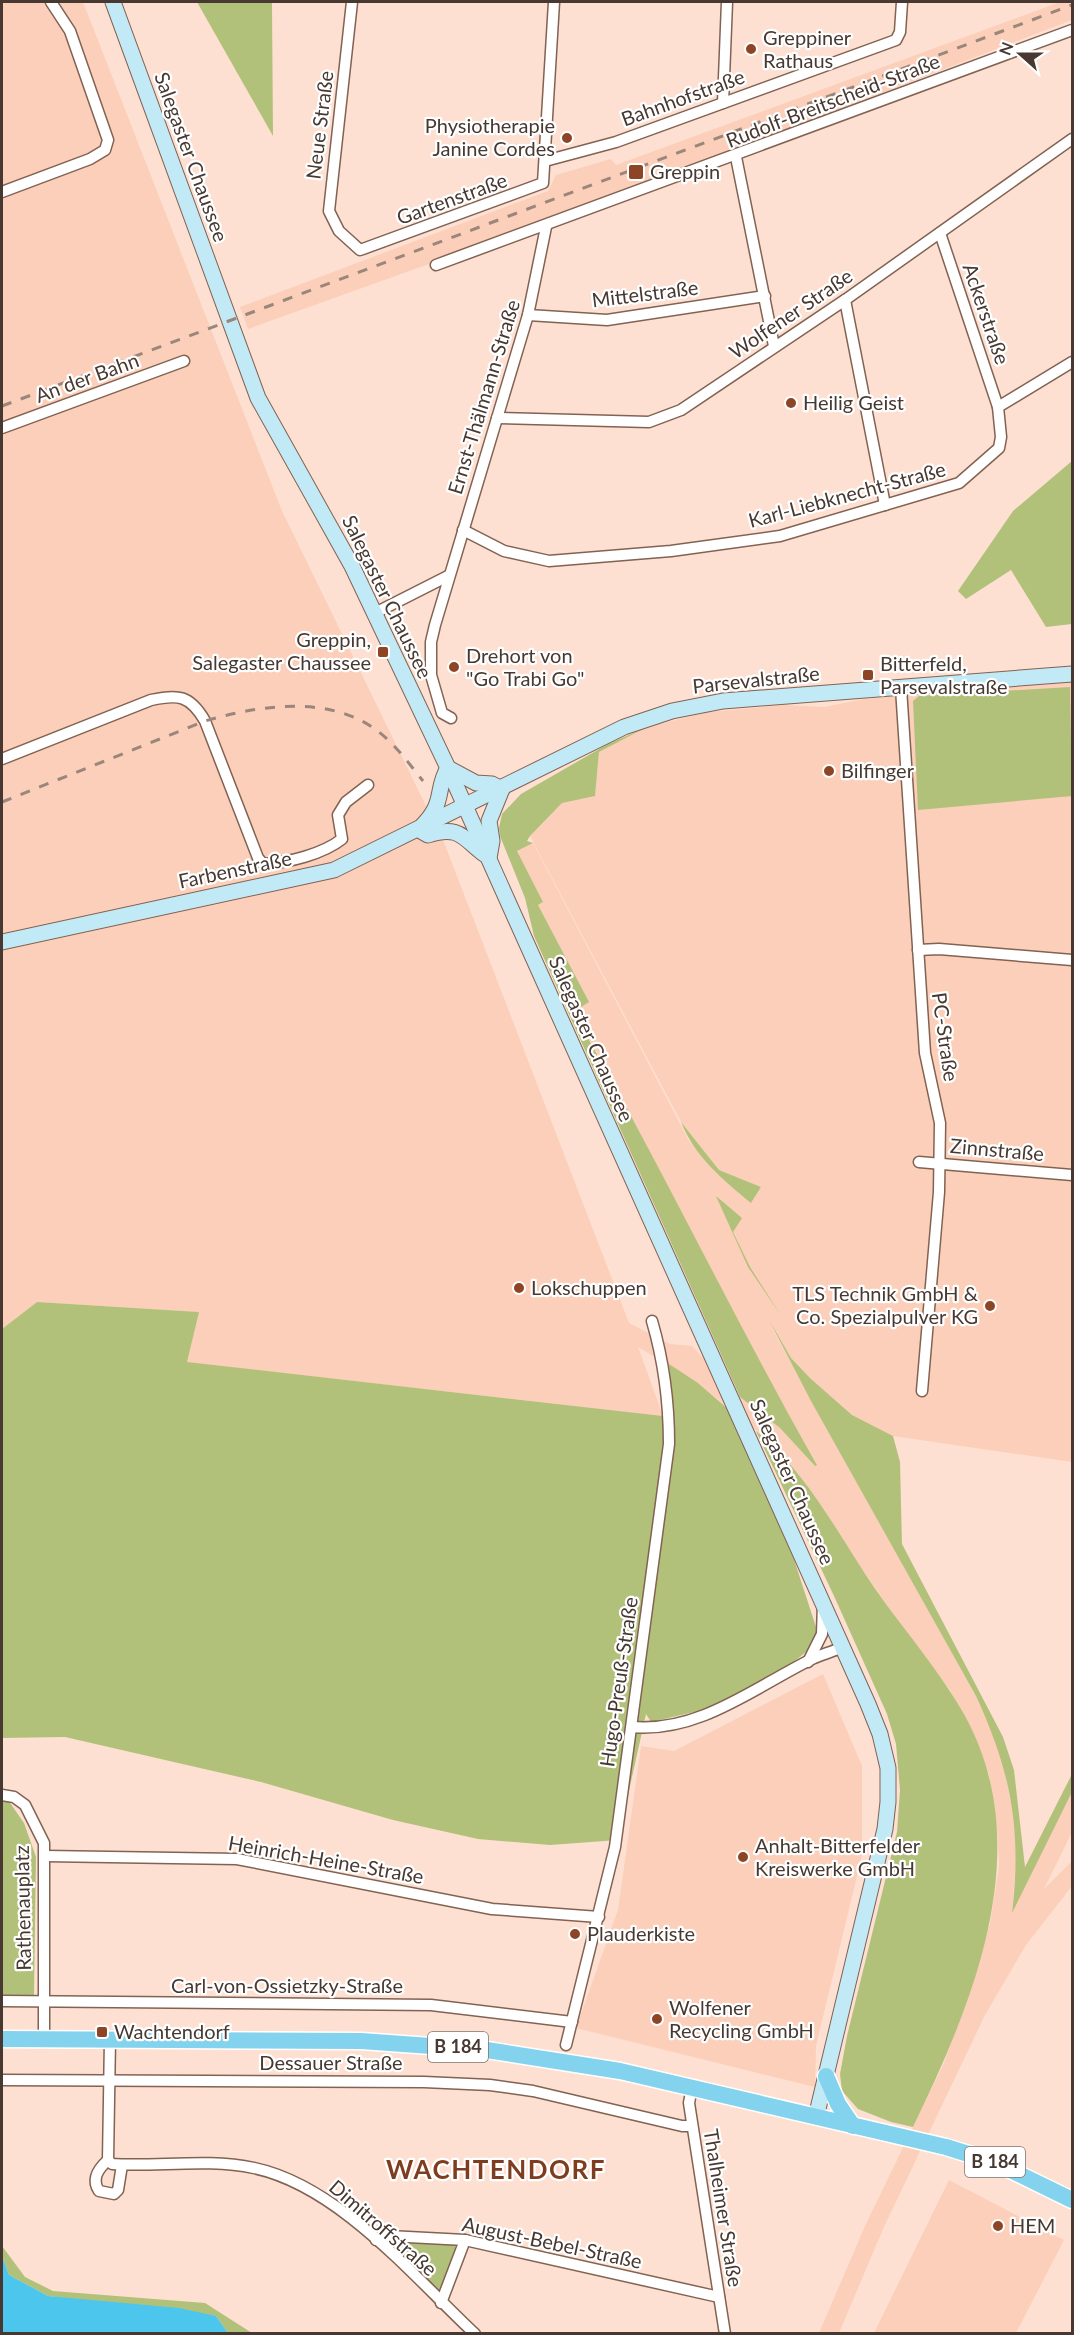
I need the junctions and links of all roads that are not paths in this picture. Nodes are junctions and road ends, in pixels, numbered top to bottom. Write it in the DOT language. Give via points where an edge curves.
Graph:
graph roads {
  1 [pos="51,2"];
  2 [pos="113,2"];
  3 [pos="352,2"];
  4 [pos="554,2"];
  5 [pos="726,2"];
  6 [pos="902,2"];
  7 [pos="1072,30"];
  8 [pos="723,103"];
  9 [pos="1072,139"];
  10 [pos="736,156"];
  11 [pos="545,161"];
  12 [pos="2,192"];
  13 [pos="546,227"];
  14 [pos="940,233"];
  15 [pos="352,246"];
  16 [pos="436,266"];
  17 [pos="765,296"];
  18 [pos="845,300"];
  19 [pos="528,315"];
  20 [pos="774,346"];
  21 [pos="184,362"];
  22 [pos="1072,362"];
  23 [pos="998,407"];
  24 [pos="497,418"];
  25 [pos="2,428"];
  26 [pos="885,505"];
  27 [pos="463,531"];
  28 [pos="448,576"];
  29 [pos="375,613"];
  30 [pos="1072,674"];
  31 [pos="901,688"];
  32 [pos="451,718"];
  33 [pos="2,759"];
  34 [pos="448,768"];
  35 [pos="368,785"];
  36 [pos="502,789"];
  37 [pos="466,807"];
  38 [pos="419,830"];
  39 [pos="489,859"];
  40 [pos="2,942"];
  41 [pos="918,950"];
  42 [pos="1072,960"];
  43 [pos="919,1162"];
  44 [pos="940,1163"];
  45 [pos="1072,1175"];
  46 [pos="652,1321"];
  47 [pos="922,1391"];
  48 [pos="823,1604"];
  49 [pos="842,1647"];
  50 [pos="808,1662"];
  51 [pos="632,1727"];
  52 [pos="2,1795"];
  53 [pos="45,1856"];
  54 [pos="599,1917"];
  55 [pos="2,2001"];
  56 [pos="43,2002"];
  57 [pos="572,2022"];
  58 [pos="2,2039"];
  59 [pos="44,2039"];
  60 [pos="110,2039"];
  61 [pos="566,2045"];
  62 [pos="826,2076"];
  63 [pos="2,2080"];
  64 [pos="110,2080"];
  65 [pos="692,2087"];
  66 [pos="816,2117"];
  67 [pos="692,2126"];
  68 [pos="853,2126"];
  69 [pos="108,2160"];
  70 [pos="122,2165"];
  71 [pos="1072,2200"];
  72 [pos="376,2240"];
  73 [pos="465,2240"];
  74 [pos="719,2297"];
  75 [pos="441,2302"];
  76 [pos="475,2334"];
  77 [pos="725,2334"];
  1 -- 12 [label="street" via="70,31 108,140 105,150 90,159"];
  2 -- 29 [label="main road, Salegaster Chaussee" via="258,398"];
  3 -- 15 [label="street, Neue Straße" via="328,204 335,227"];
  4 -- 11 [label="street"];
  5 -- 8 [label="street"];
  6 -- 8 [label="street, Bahnhofstraße" via="896,40"];
  7 -- 10 [label="street, Rudolf-Breitscheid-Straße"];
  8 -- 11 [label="street, Bahnhofstraße" via="598,148"];
  9 -- 14 [label="street, Wolfener Straße"];
  10 -- 13 [label="street, Rudolf-Breitscheid-Straße"];
  10 -- 17 [label="street"];
  11 -- 15 [label="street, Gartenstraße" via="543,183 529,190 367,249"];
  13 -- 16 [label="street, Rudolf-Breitscheid-Straße"];
  13 -- 19 [label="street, Ernst-Thälmann-Straße"];
  14 -- 18 [label="street, Wolfener Straße"];
  14 -- 23 [label="street, Ackerstraße"];
  17 -- 19 [label="street, Mittelstraße" via="607,320"];
  17 -- 20 [label="street"];
  18 -- 20 [label="street, Wolfener Straße"];
  18 -- 26 [label="street"];
  19 -- 24 [label="street, Ernst-Thälmann-Straße"];
  20 -- 24 [label="street, Wolfener Straße" via="681,410 649,422"];
  21 -- 25 [label="street, An der Bahn"];
  22 -- 23 [label="street"];
  23 -- 26 [label="street, Karl-Liebknecht-Straße" via="999,448 959,483"];
  24 -- 27 [label="street, Ernst-Thälmann-Straße"];
  26 -- 27 [label="street, Karl-Liebknecht-Straße" via="780,536 562,562 519,556"];
  27 -- 28 [label="street, Ernst-Thälmann-Straße"];
  28 -- 29 [label="street"];
  28 -- 32 [label="street, Ernst-Thälmann-Straße" via="431,659 435,694 442,713"];
  29 -- 34 [label="main road, Salegaster Chaussee"];
  30 -- 31 [label="main road, Parsevalstraße"];
  31 -- 36 [label="main road, Parsevalstraße" via="723,701 685,708 624,727"];
  31 -- 41 [label="street, PC-Straße"];
  33 -- 35 [label="street" via="151,700 174,695 188,700 205,722 263,864 275,864 337,843 342,839 338,815 346,802"];
  34 -- 36 [label="main road" via="476,783"];
  34 -- 37 [label="main road, Salegaster Chaussee"];
  34 -- 38 [label="main road" via="442,778 436,810"];
  36 -- 37 [label="main road, Parsevalstraße"];
  36 -- 39 [label="main road" via="489,821"];
  37 -- 38 [label="main road, Farbenstraße"];
  37 -- 39 [label="main road, Salegaster Chaussee"];
  38 -- 39 [label="main road" via="428,835 456,832"];
  38 -- 40 [label="main road, Farbenstraße" via="334,870"];
  39 -- 48 [label="main road, Salegaster Chaussee"];
  41 -- 42 [label="street"];
  41 -- 44 [label="street, PC-Straße" via="925,1053 940,1123"];
  43 -- 44 [label="street, Zinnstraße"];
  44 -- 45 [label="street, Zinnstraße"];
  44 -- 47 [label="street, PC-Straße"];
  46 -- 51 [label="street, Hugo-Preuß-Straße" via="669,1404 669,1444"];
  48 -- 49 [label="main road, Salegaster Chaussee"];
  48 -- 50 [label="street" via="820,1641"];
  49 -- 50 [label="street"];
  49 -- 62 [label="main road, Salegaster Chaussee" via="880,1734 889,1795 883,1843"];
  50 -- 51 [label="street" via="737,1702 705,1715 664,1726"];
  51 -- 54 [label="street, Hugo-Preuß-Straße" via="615,1847"];
  52 -- 53 [label="street, Rathenauplatz" via="25,1805 44,1843"];
  53 -- 54 [label="street, Heinrich-Heine-Straße" via="237,1859 492,1909"];
  53 -- 56 [label="street, Rathenauplatz"];
  54 -- 57 [label="street, Hugo-Preuß-Straße"];
  55 -- 56 [label="street, Carl-von-Ossietzky-Straße"];
  56 -- 57 [label="street, Carl-von-Ossietzky-Straße" via="430,2005"];
  56 -- 59 [label="street, Rathenauplatz"];
  57 -- 61 [label="street, Hugo-Preuß-Straße"];
  58 -- 59 [label="main road, B 184"];
  59 -- 60 [label="main road, B 184"];
  60 -- 64 [label="street"];
  60 -- 65 [label="main road, B 184" via="404,2043 509,2052"];
  62 -- 66 [label="main road, Salegaster Chaussee"];
  62 -- 68 [label="main road"];
  63 -- 64 [label="street, Dessauer Straße"];
  64 -- 67 [label="street, Dessauer Straße" via="490,2085"];
  64 -- 69 [label="street"];
  65 -- 66 [label="main road, B 184"];
  65 -- 67 [label="street, Thalheimer Straße"];
  66 -- 68 [label="main road, B 184"];
  67 -- 74 [label="street, Thalheimer Straße"];
  68 -- 71 [label="main road, B 184" via="946,2147 1005,2167"];
  69 -- 70 [label="street, Dimitroffstraße"];
  69 -- 70 [label="street" via="96,2176 99,2191 114,2194 118,2190"];
  70 -- 72 [label="street, Dimitroffstraße" via="253,2168 292,2180 322,2196"];
  72 -- 73 [label="street, August-Bebel-Straße" via="389,2236"];
  72 -- 75 [label="street, Dimitroffstraße"];
  73 -- 74 [label="street, August-Bebel-Straße"];
  73 -- 75 [label="street, Dimitroffstraße"];
  74 -- 77 [label="street, Thalheimer Straße"];
  75 -- 76 [label="street, Dimitroffstraße"];
}
